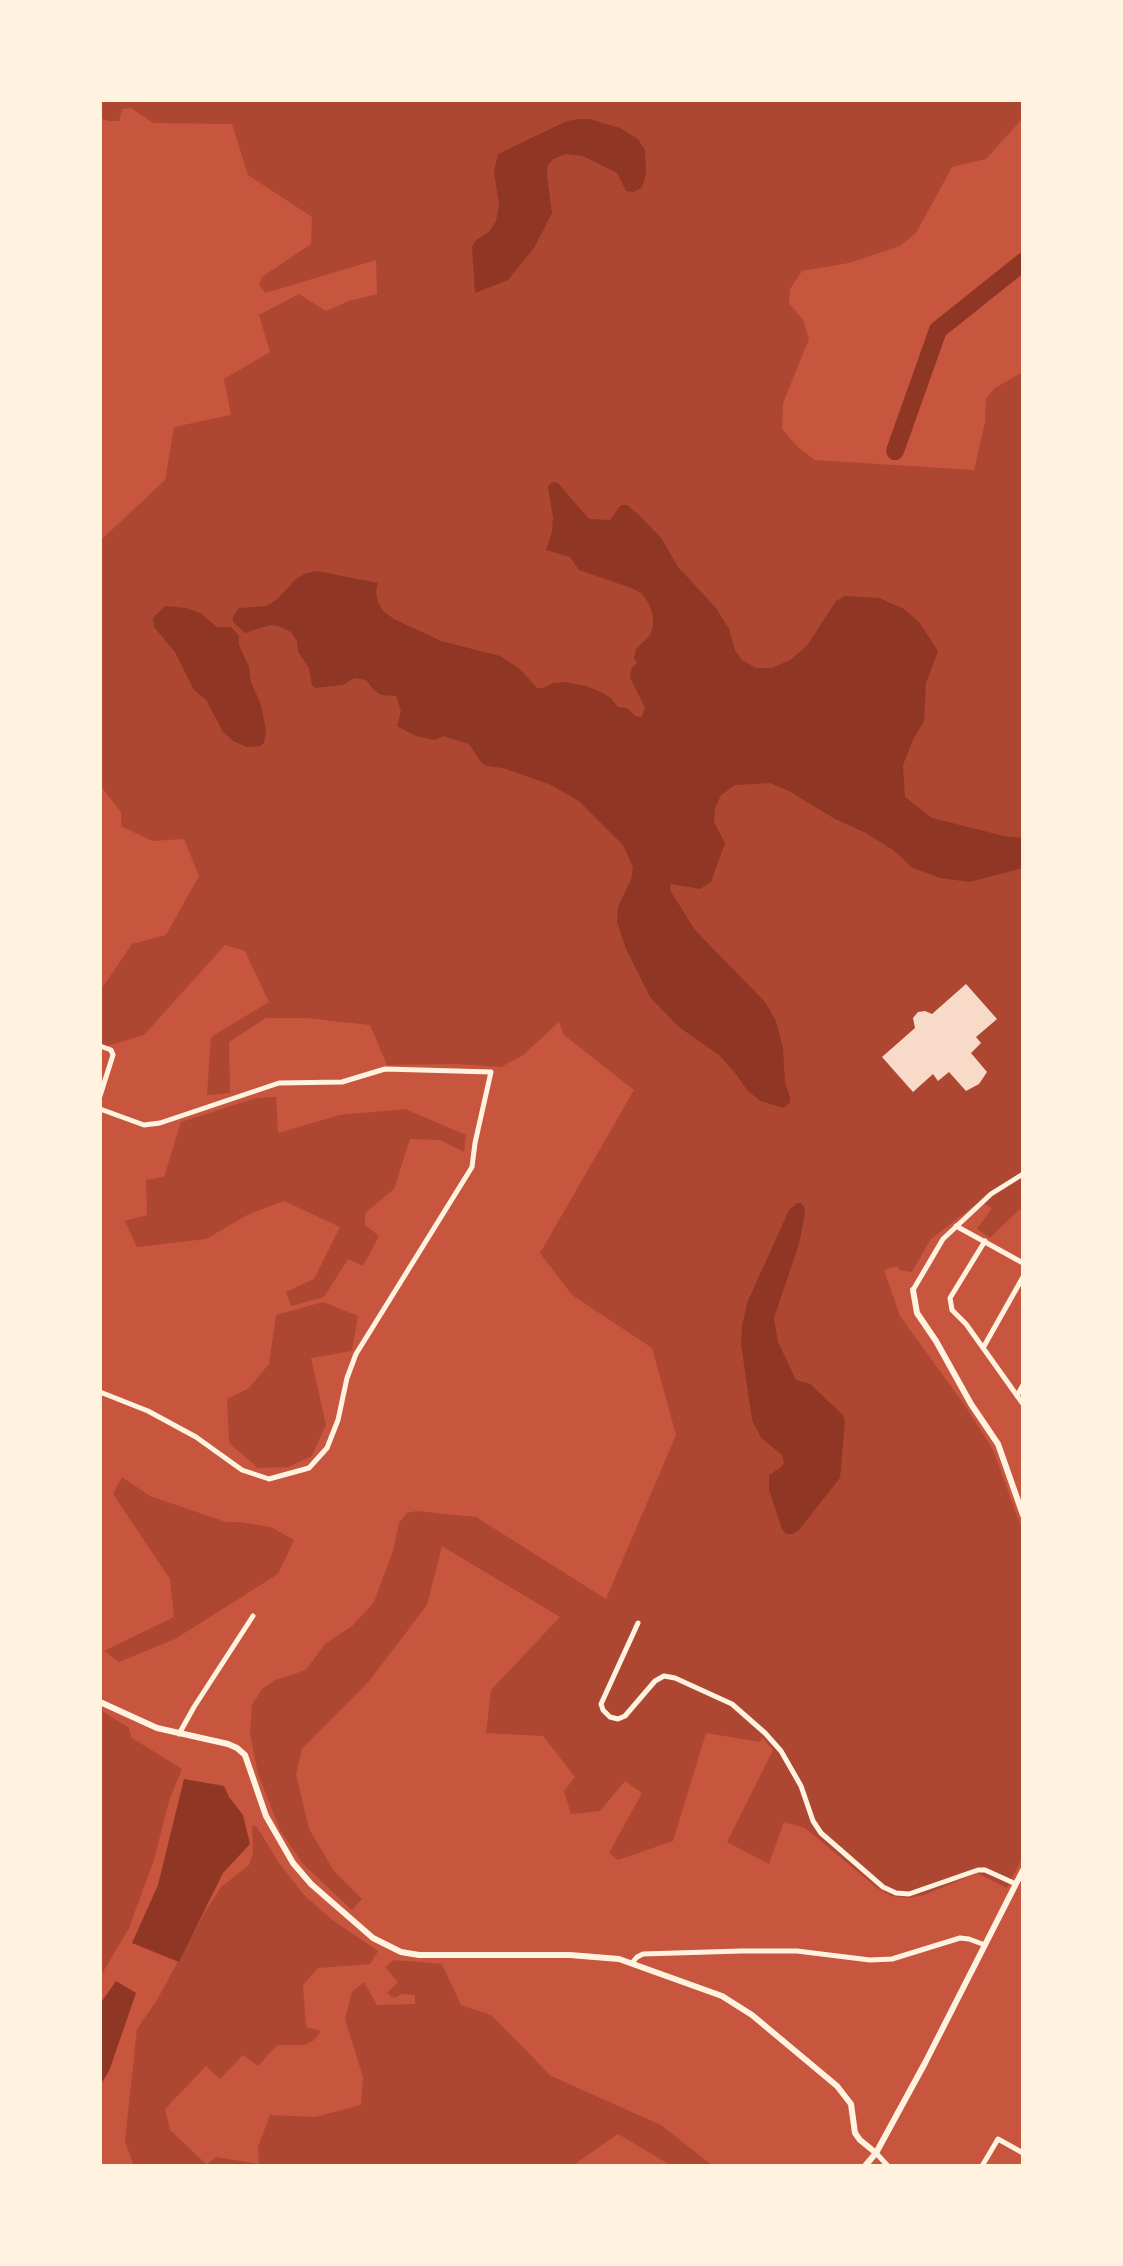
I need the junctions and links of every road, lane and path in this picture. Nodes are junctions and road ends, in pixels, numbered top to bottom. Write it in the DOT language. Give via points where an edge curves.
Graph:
graph roads {
  1 [pos="100,1046"];
  2 [pos="100,1096"];
  3 [pos="100,1109"];
  4 [pos="1023,1174"];
  5 [pos="956,1226"];
  6 [pos="985,1241"];
  7 [pos="1023,1262"];
  8 [pos="1023,1277"];
  9 [pos="913,1290"];
  10 [pos="982,1348"];
  11 [pos="1023,1385"];
  12 [pos="100,1392"];
  13 [pos="1017,1396"];
  14 [pos="1023,1405"];
  15 [pos="1023,1516"];
  16 [pos="253,1616"];
  17 [pos="638,1623"];
  18 [pos="100,1702"];
  19 [pos="179,1734"];
  20 [pos="1023,1870"];
  21 [pos="1016,1884"];
  22 [pos="985,1945"];
  23 [pos="632,1963"];
  24 [pos="876,2153"];
  25 [pos="1023,2153"];
  26 [pos="865,2166"];
  27 [pos="888,2166"];
  28 [pos="982,2166"];
  1 -- 2 [label="street" via="113,1055"];
  3 -- 12 [label="street" via="144,1125 279,1083 342,1082 385,1069 491,1072 472,1167 356,1354 327,1448 309,1468 269,1479 242,1470 148,1411"];
  4 -- 5 [label="street" via="991,1194"];
  5 -- 6 [label="street"];
  5 -- 9 [label="street" via="943,1239"];
  6 -- 7 [label="street"];
  6 -- 10 [label="street" via="950,1298 952,1310"];
  8 -- 10 [label="street"];
  9 -- 15 [label="street" via="917,1313 998,1444"];
  10 -- 13 [label="street"];
  11 -- 13 [label="street"];
  13 -- 14 [label="street"];
  16 -- 19 [label="street"];
  17 -- 21 [label="street" via="601,1704 610,1717 625,1716 655,1681 664,1676 675,1678 733,1704 765,1733 801,1786 821,1832 883,1887 909,1894 978,1870"];
  18 -- 19 [label="street"];
  19 -- 23 [label="street" via="228,1744 244,1755 266,1816 293,1863 373,1938 419,1955 592,1956"];
  20 -- 21 [label="street"];
  21 -- 22 [label="street"];
  22 -- 23 [label="street" via="960,1938 892,1959 741,1951 643,1954"];
  22 -- 24 [label="street"];
  23 -- 24 [label="street" via="722,1996 751,2015 847,2097 855,2133"];
  24 -- 26 [label="street"];
  24 -- 27 [label="street"];
  25 -- 28 [label="street" via="998,2139"];
}
